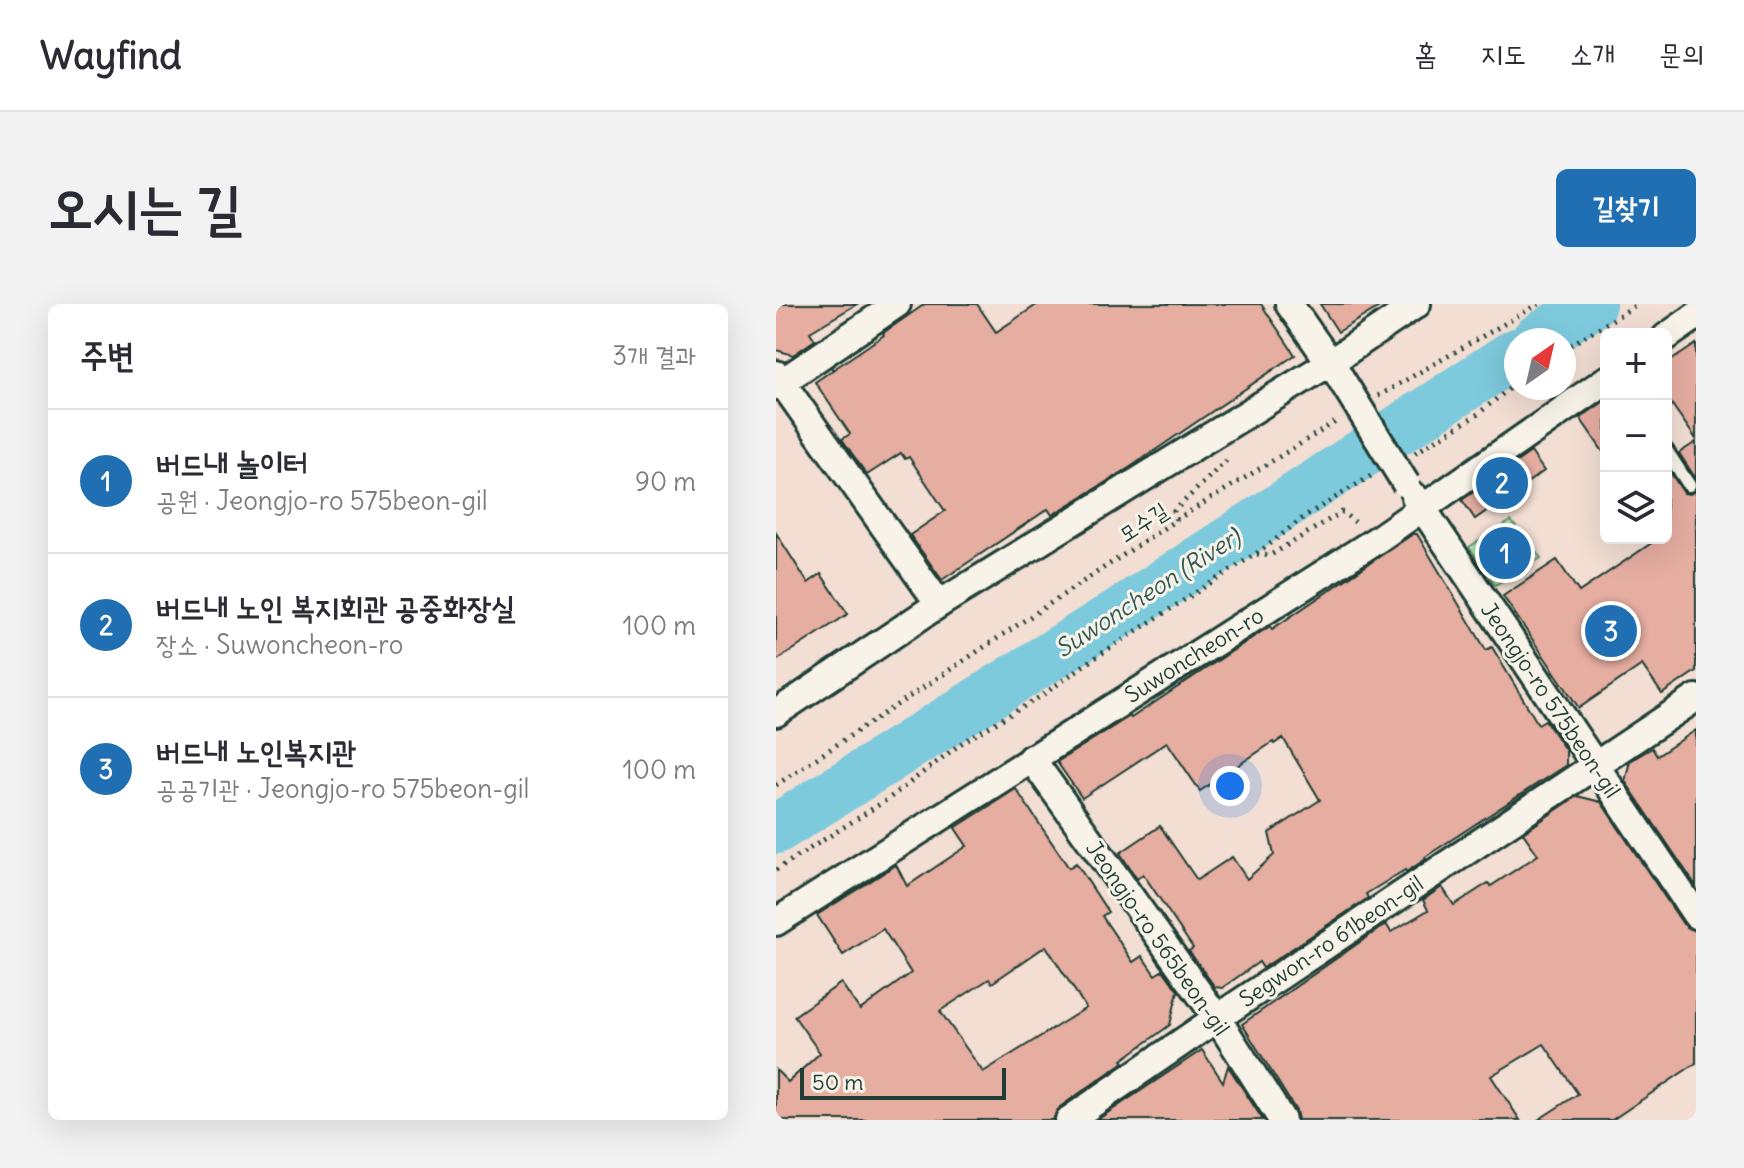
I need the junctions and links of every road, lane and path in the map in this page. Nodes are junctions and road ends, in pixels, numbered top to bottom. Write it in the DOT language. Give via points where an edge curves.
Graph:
graph roads {
  1 [pos="897,304"];
  2 [pos="1289,304"];
  3 [pos="1417,304"];
  4 [pos="1539,304"];
  5 [pos="1638,304"];
  6 [pos="1696,316"];
  7 [pos="1672,333"];
  8 [pos="1576,342"];
  9 [pos="1334,368"];
  10 [pos="778,381"];
  11 [pos="1600,384"];
  12 [pos="1504,393"];
  13 [pos="1375,398"];
  14 [pos="1349,414"];
  15 [pos="1238,450"];
  16 [pos="1414,453"];
  17 [pos="1672,459"];
  18 [pos="1374,475"];
  19 [pos="1689,485"];
  20 [pos="1422,510"];
  21 [pos="1176,520"];
  22 [pos="1378,539"];
  23 [pos="1256,554"];
  24 [pos="939,604"];
  25 [pos="1696,698"];
  26 [pos="776,713"];
  27 [pos="1031,758"];
  28 [pos="1595,765"];
  29 [pos="776,785"];
  30 [pos="776,870"];
  31 [pos="1696,915"];
  32 [pos="776,922"];
  33 [pos="1217,1018"];
  34 [pos="1069,1120"];
  35 [pos="1282,1120"];
  1 -- 10 [label="street"];
  2 -- 9 [label="street, Jeongjo-ro 575beon-gil"];
  3 -- 9 [label="street"];
  4 -- 13 [label="path"];
  5 -- 8 [label="path"];
  6 -- 7 [label="street"];
  9 -- 20 [label="street, Jeongjo-ro 575beon-gil, bridge"];
  9 -- 24 [label="street"];
  10 -- 24 [label="street"];
  11 -- 20 [label="street, Suwoncheon-ro"];
  12 -- 16 [label="path"];
  14 -- 21 [label="path, 모수길"];
  15 -- 21 [label="path" via="1174,511"];
  17 -- 19 [label="lane"];
  18 -- 23 [label="path" via="1305,516"];
  20 -- 22 [label="street, Suwoncheon-ro"];
  20 -- 28 [label="street, Jeongjo-ro 575beon-gil"];
  21 -- 29 [label="path, 모수길"];
  22 -- 23 [label="path" via="1342,512 1269,556"];
  22 -- 27 [label="street, Suwoncheon-ro"];
  23 -- 30 [label="path" via="963,742 888,799"];
  24 -- 26 [label="street"];
  25 -- 28 [label="street, Segwon-ro 61beon-gil"];
  27 -- 32 [label="street, Suwoncheon-ro"];
  27 -- 33 [label="street, Jeongjo-ro 565beon-gil"];
  28 -- 31 [label="street, Jeongjo-ro 575beon-gil"];
  28 -- 33 [label="street, Segwon-ro 61beon-gil"];
  33 -- 34 [label="street, Segwon-ro 61beon-gil"];
  33 -- 35 [label="street, Jeongjo-ro 565beon-gil"];
}
